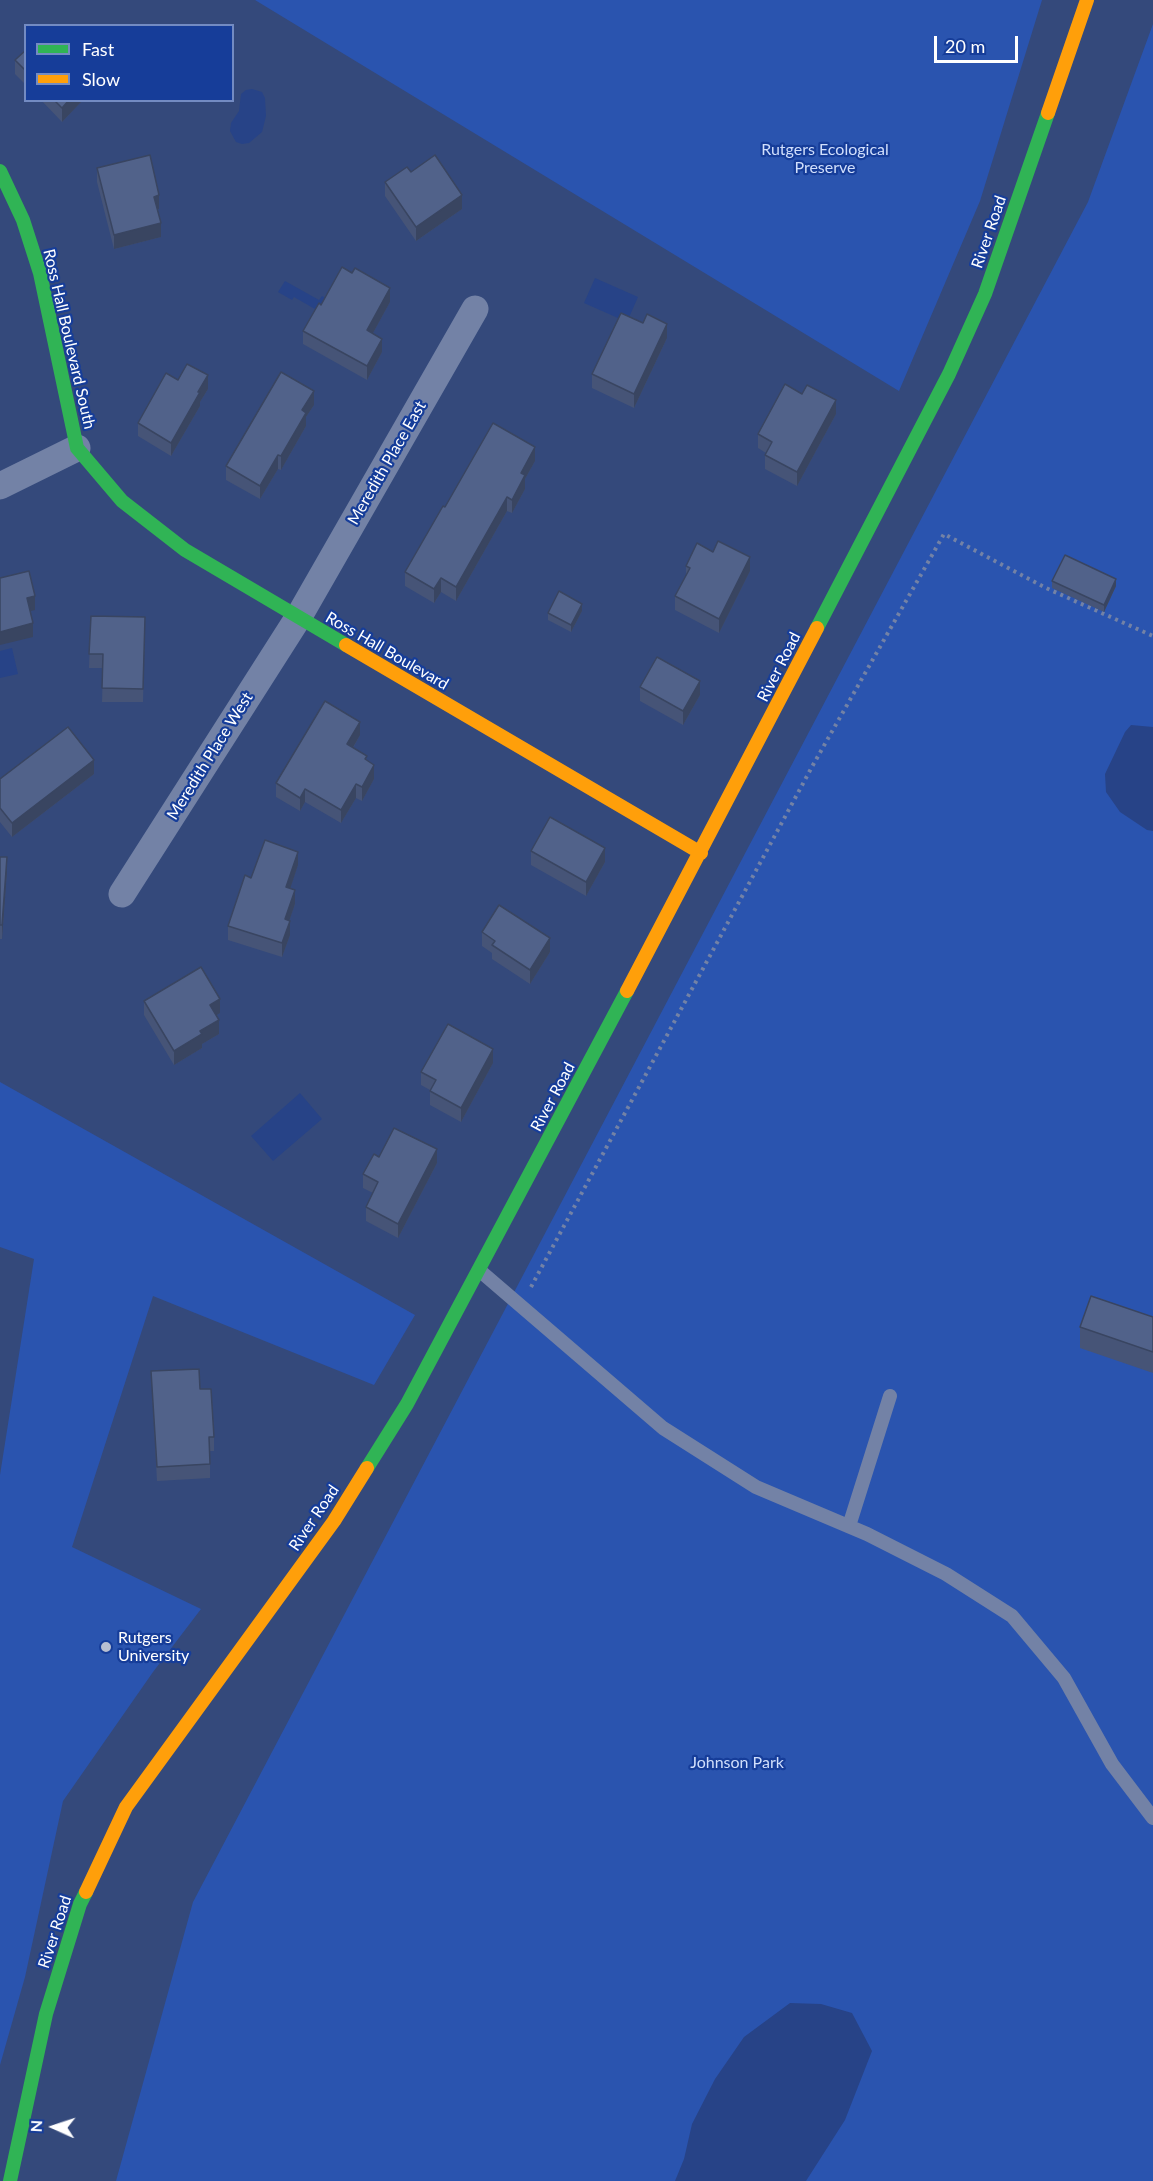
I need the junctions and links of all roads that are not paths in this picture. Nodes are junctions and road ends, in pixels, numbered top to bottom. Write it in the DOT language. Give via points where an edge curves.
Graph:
graph roads {
  1 [pos="1087,0"];
  2 [pos="0,171"];
  3 [pos="476,309"];
  4 [pos="77,448"];
  5 [pos="0,486"];
  6 [pos="298,618"];
  7 [pos="701,853"];
  8 [pos="122,894"];
  9 [pos="479,1270"];
  10 [pos="890,1396"];
  11 [pos="849,1526"];
  12 [pos="1153,1818"];
  13 [pos="10,2181"];
  1 -- 7 [label="street, River Road" via="985,294 949,374"];
  2 -- 4 [label="street, Ross Hall Boulevard South" via="23,220 40,273"];
  3 -- 6 [label="street, Meredith Place East"];
  4 -- 5 [label="street"];
  4 -- 6 [label="street, Ross Hall Boulevard" via="123,501 185,550"];
  6 -- 7 [label="street, Ross Hall Boulevard"];
  6 -- 8 [label="street, Meredith Place West"];
  7 -- 9 [label="street, River Road"];
  9 -- 11 [label="lane" via="663,1428 756,1486"];
  9 -- 13 [label="street, River Road" via="407,1404 334,1521 126,1808 80,1904 49,2003"];
  10 -- 11 [label="lane"];
  11 -- 12 [label="lane" via="946,1574 1012,1616 1064,1678 1112,1764"];
}
